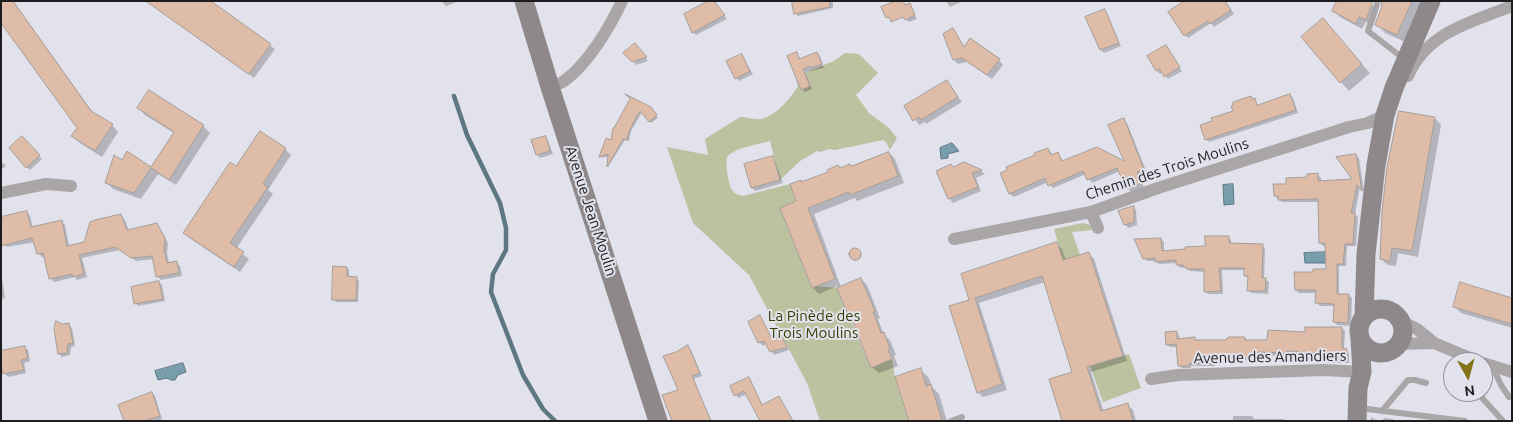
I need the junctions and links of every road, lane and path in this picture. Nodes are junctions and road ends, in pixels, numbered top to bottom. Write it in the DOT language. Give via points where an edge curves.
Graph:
graph roads {
  1 [pos="524,1"];
  2 [pos="622,1"];
  3 [pos="1432,1"];
  4 [pos="1377,4"];
  5 [pos="1512,6"];
  6 [pos="1406,60"];
  7 [pos="1397,79"];
  8 [pos="550,87"];
  9 [pos="1385,114"];
  10 [pos="71,186"];
  11 [pos="1,194"];
  12 [pos="1371,210"];
  13 [pos="1091,212"];
  14 [pos="1098,228"];
  15 [pos="954,239"];
  16 [pos="1394,316"];
  17 [pos="1364,317"];
  18 [pos="1360,339"];
  19 [pos="1434,343"];
  20 [pos="1398,344"];
  21 [pos="1456,352"];
  22 [pos="1380,353"];
  23 [pos="1493,366"];
  24 [pos="1362,372"];
  25 [pos="1512,372"];
  26 [pos="1493,376"];
  27 [pos="1151,379"];
  28 [pos="1426,383"];
  29 [pos="1509,396"];
  30 [pos="1486,402"];
  31 [pos="1382,411"];
  32 [pos="1357,415"];
  33 [pos="962,417"];
  34 [pos="658,421"];
  35 [pos="951,421"];
  36 [pos="1465,421"];
  37 [pos="1503,421"];
  1 -- 8 [label="main road, Avenue Jean Moulin"];
  2 -- 8 [label="street" via="581,65 563,82"];
  3 -- 6 [label="main road"];
  4 -- 6 [label="lane" via="1368,31"];
  5 -- 7 [label="street" via="1456,27 1434,41 1413,64 1407,79"];
  6 -- 7 [label="main road"];
  7 -- 9 [label="main road"];
  8 -- 34 [label="main road, Avenue Jean Moulin"];
  9 -- 12 [label="main road"];
  9 -- 13 [label="street, Chemin des Trois Moulins" via="1368,123"];
  10 -- 11 [label="street" via="46,184"];
  12 -- 16 [label="main road" via="1374,279 1378,295"];
  12 -- 17 [label="main road"];
  13 -- 14 [label="street"];
  13 -- 15 [label="street, Chemin des Trois Moulins"];
  16 -- 17 [label="main road" via="1375,310"];
  16 -- 19 [label="street"];
  16 -- 20 [label="main road" via="1402,328"];
  17 -- 18 [label="main road" via="1360,324"];
  18 -- 22 [label="main road" via="1372,351"];
  18 -- 24 [label="main road"];
  19 -- 20 [label="street"];
  19 -- 21 [label="street"];
  20 -- 22 [label="main road"];
  22 -- 24 [label="main road"];
  23 -- 25 [label="street"];
  24 -- 27 [label="street, Avenue des Amandiers" via="1324,370 1178,375"];
  24 -- 32 [label="main road"];
  26 -- 29 [label="lane"];
  28 -- 31 [label="lane" via="1408,380"];
  30 -- 37 [label="lane"];
  31 -- 32 [label="lane"];
  31 -- 36 [label="lane"];
  33 -- 35 [label="lane"];
}
